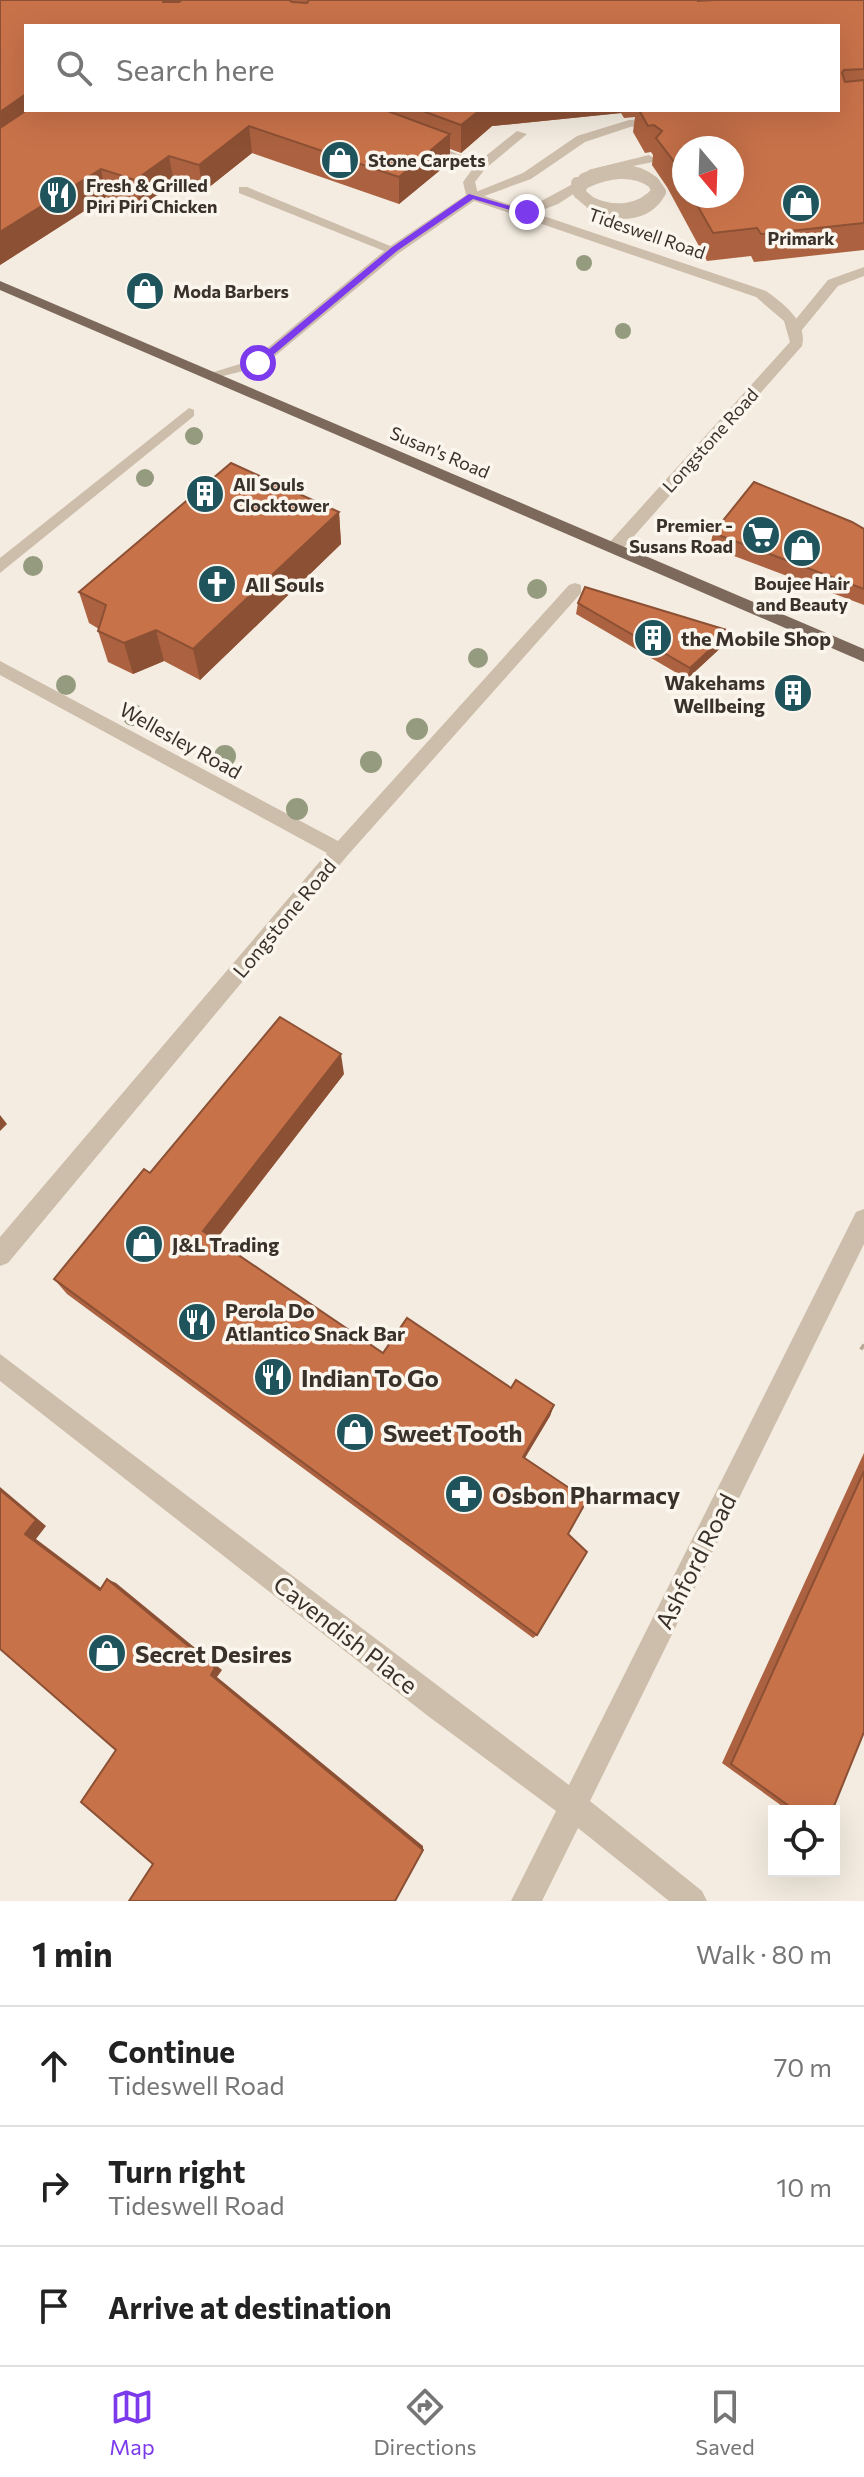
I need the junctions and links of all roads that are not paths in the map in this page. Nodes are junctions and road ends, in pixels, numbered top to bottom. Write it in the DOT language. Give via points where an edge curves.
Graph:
graph roads {
  1 [pos="673,119"];
  2 [pos="521,134"];
  3 [pos="412,140"];
  4 [pos="649,159"];
  5 [pos="481,166"];
  6 [pos="243,190"];
  7 [pos="472,196"];
  8 [pos="527,212"];
  9 [pos="394,250"];
  10 [pos="864,271"];
  11 [pos="0,285"];
  12 [pos="796,328"];
  13 [pos="211,375"];
  14 [pos="189,413"];
  15 [pos="614,548"];
  16 [pos="0,567"];
  17 [pos="575,589"];
  18 [pos="864,656"];
  19 [pos="0,667"];
  20 [pos="340,851"];
  21 [pos="864,1220"];
  22 [pos="0,1255"];
  23 [pos="0,1366"];
  24 [pos="572,1805"];
  25 [pos="526,1901"];
  26 [pos="692,1901"];
  1 -- 7 [label="street" via="629,124 581,139 527,176"];
  2 -- 5 [label="street"];
  3 -- 5 [label="street"];
  4 -- 8 [label="street, bridge" via="591,171 577,183 577,190 581,198 590,204 631,209 651,202 658,191 655,185 651,179 642,175 619,170 593,174 584,179 579,193 583,200 592,206 605,210 644,209 653,205 660,192 658,187 653,182 644,177 607,174 586,182 554,201"];
  5 -- 7 [label="street" via="469,182"];
  6 -- 9 [label="street"];
  7 -- 8 [label="street, Tideswell Road"];
  7 -- 9 [label="street"];
  8 -- 12 [label="street, Tideswell Road" via="761,294"];
  9 -- 13 [label="street" via="258,363"];
  10 -- 12 [label="street, Longstone Road" via="833,283"];
  11 -- 13 [label="main road, Susan's Road"];
  12 -- 15 [label="street, Longstone Road" via="797,343"];
  13 -- 15 [label="main road, Susan's Road"];
  14 -- 16 [label="street"];
  15 -- 18 [label="main road, Susan's Road"];
  17 -- 20 [label="street, Longstone Road"];
  19 -- 20 [label="street, Wellesley Road"];
  20 -- 22 [label="street, Longstone Road"];
  21 -- 24 [label="street, Ashford Road"];
  23 -- 24 [label="street, Cavendish Place"];
  24 -- 25 [label="street, Ashford Road"];
  24 -- 26 [label="street, Cavendish Place"];
}
